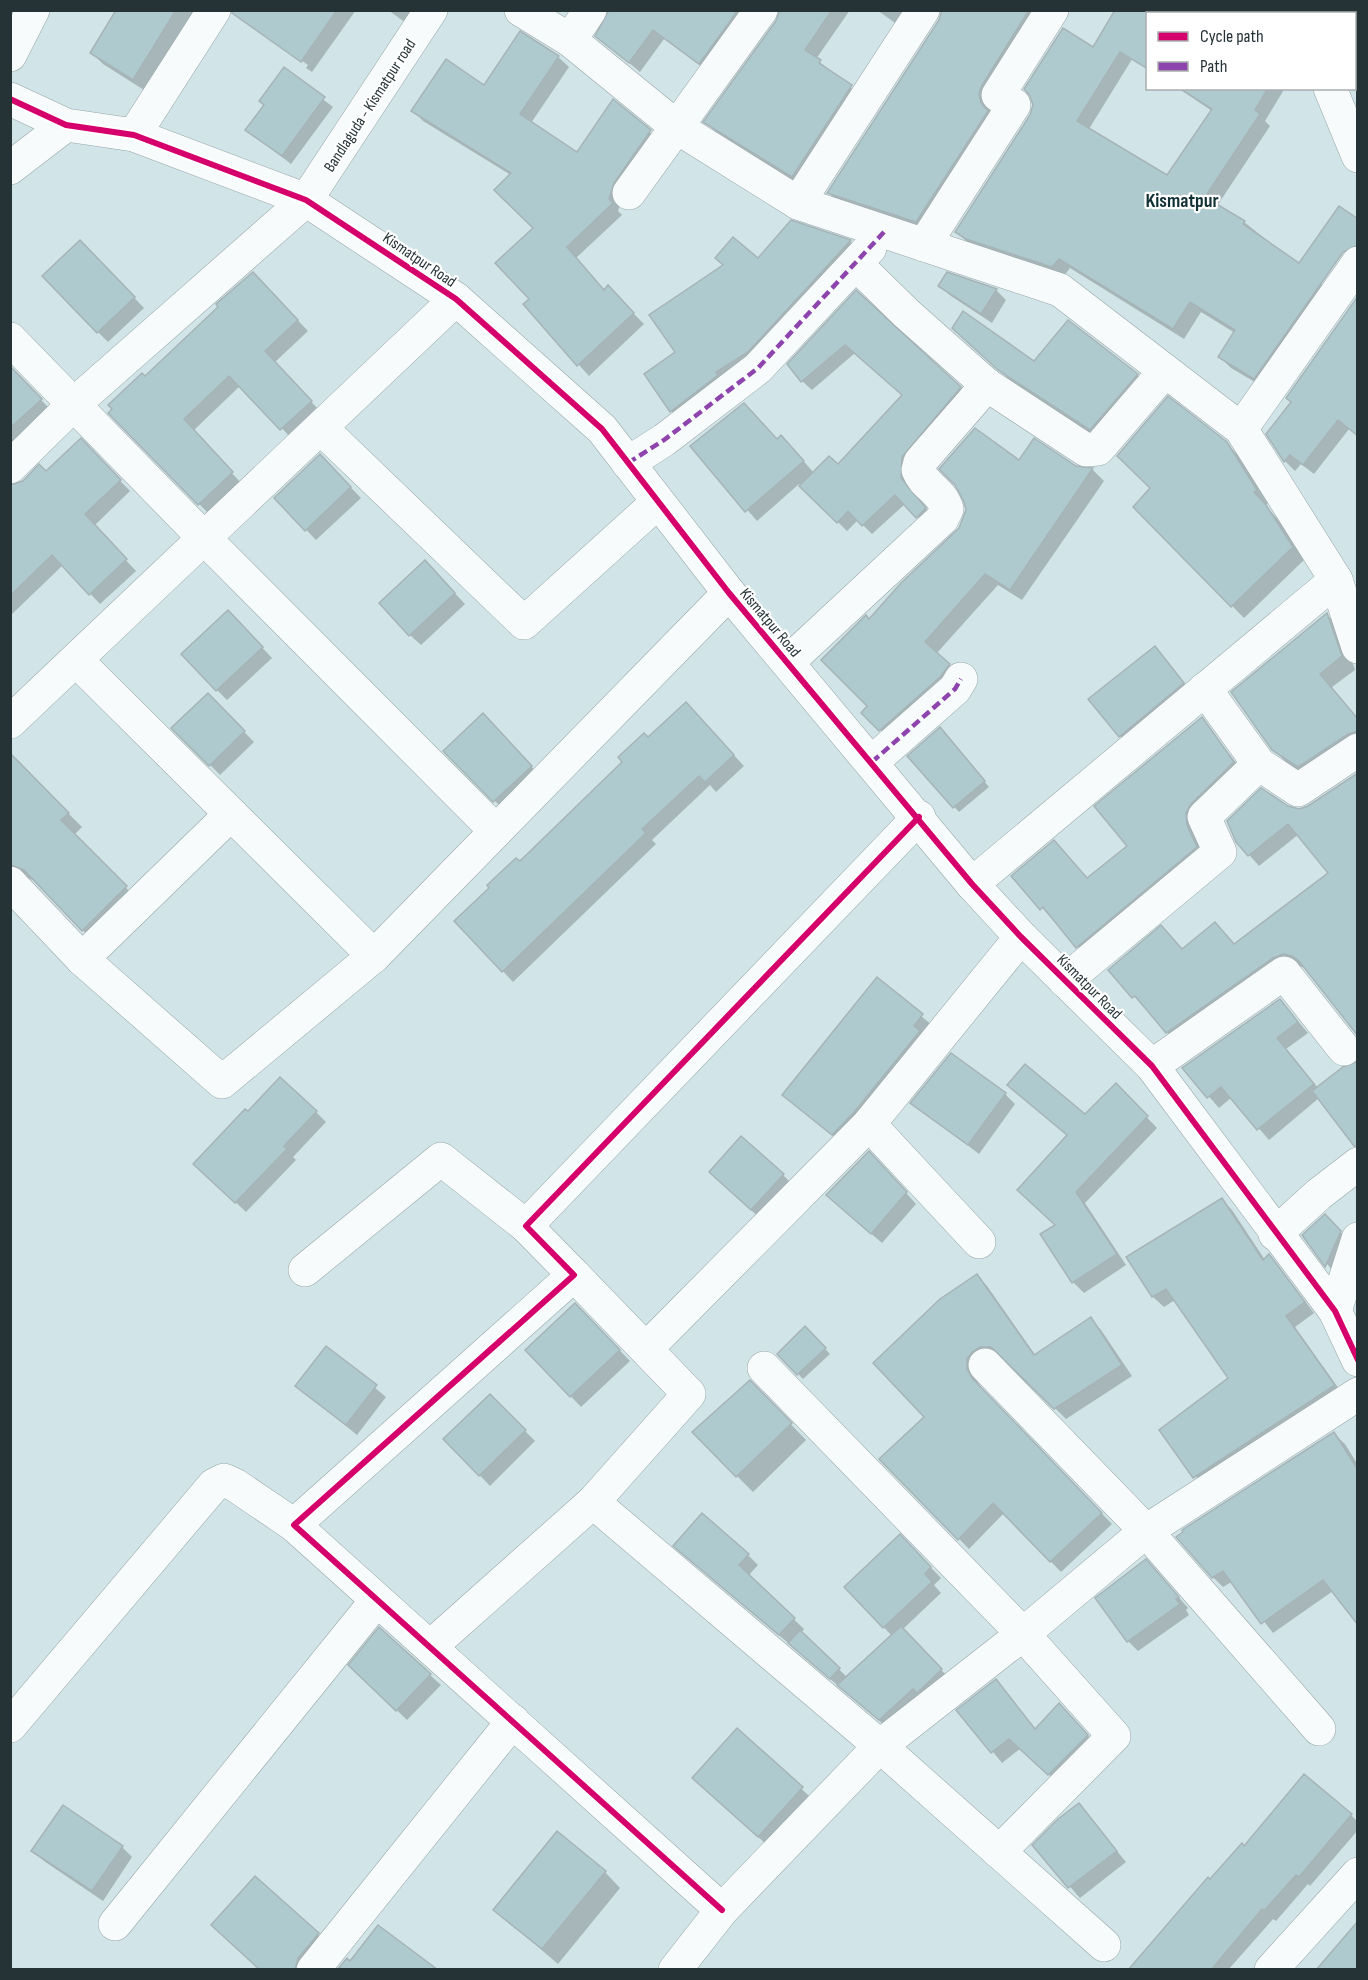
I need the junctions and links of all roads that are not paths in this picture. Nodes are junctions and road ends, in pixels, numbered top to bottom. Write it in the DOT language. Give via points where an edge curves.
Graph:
graph roads {
  1 [pos="33,10"];
  2 [pos="214,10"];
  3 [pos="431,10"];
  4 [pos="521,10"];
  5 [pos="590,10"];
  6 [pos="761,10"];
  7 [pos="923,10"];
  8 [pos="1052,10"];
  9 [pos="570,40"];
  10 [pos="10,55"];
  11 [pos="1331,90"];
  12 [pos="10,99"];
  13 [pos="66,125"];
  14 [pos="678,128"];
  15 [pos="134,135"];
  16 [pos="1358,156"];
  17 [pos="10,168"];
  18 [pos="629,193"];
  19 [pos="306,200"];
  20 [pos="798,203"];
  21 [pos="884,232"];
  22 [pos="924,245"];
  23 [pos="1358,263"];
  24 [pos="856,264"];
  25 [pos="456,299"];
  26 [pos="10,339"];
  27 [pos="1165,371"];
  28 [pos="987,385"];
  29 [pos="73,405"];
  30 [pos="321,428"];
  31 [pos="1241,429"];
  32 [pos="628,463"];
  33 [pos="10,467"];
  34 [pos="658,502"];
  35 [pos="204,538"];
  36 [pos="1336,580"];
  37 [pos="729,593"];
  38 [pos="1358,647"];
  39 [pos="76,660"];
  40 [pos="788,663"];
  41 [pos="961,679"];
  42 [pos="1205,690"];
  43 [pos="10,722"];
  44 [pos="1358,750"];
  45 [pos="872,762"];
  46 [pos="1259,764"];
  47 [pos="231,814"];
  48 [pos="919,817"];
  49 [pos="496,831"];
  50 [pos="10,883"];
  51 [pos="972,884"];
  52 [pos="1021,937"];
  53 [pos="374,956"];
  54 [pos="82,959"];
  55 [pos="1065,981"];
  56 [pos="1344,1049"];
  57 [pos="1152,1066"];
  58 [pos="869,1124"];
  59 [pos="1358,1164"];
  60 [pos="526,1226"];
  61 [pos="1275,1234"];
  62 [pos="1358,1239"];
  63 [pos="979,1242"];
  64 [pos="305,1270"];
  65 [pos="574,1275"];
  66 [pos="1335,1311"];
  67 [pos="647,1348"];
  68 [pos="1358,1360"];
  69 [pos="985,1365"];
  70 [pos="764,1368"];
  71 [pos="1358,1394"];
  72 [pos="593,1502"];
  73 [pos="294,1525"];
  74 [pos="1146,1532"];
  75 [pos="377,1600"];
  76 [pos="1023,1634"];
  77 [pos="430,1647"];
  78 [pos="513,1721"];
  79 [pos="10,1726"];
  80 [pos="1318,1729"];
  81 [pos="880,1746"];
  82 [pos="999,1852"];
  83 [pos="1358,1874"];
  84 [pos="722,1910"];
  85 [pos="115,1924"];
  86 [pos="1104,1945"];
  87 [pos="312,1970"];
  88 [pos="675,1970"];
  89 [pos="1270,1970"];
  1 -- 10 [label="street"];
  2 -- 15 [label="street"];
  3 -- 19 [label="street, Bandlaguda - Kismatpur road"];
  4 -- 9 [label="street"];
  5 -- 9 [label="street"];
  6 -- 14 [label="street"];
  7 -- 20 [label="street"];
  8 -- 22 [label="street" via="998,95 1014,105"];
  9 -- 14 [label="street"];
  11 -- 16 [label="street"];
  12 -- 13 [label="street, Kismatpur Road"];
  13 -- 15 [label="street, Kismatpur Road"];
  13 -- 17 [label="street"];
  14 -- 18 [label="street"];
  14 -- 20 [label="street"];
  15 -- 19 [label="street, Kismatpur Road"];
  19 -- 25 [label="street, Kismatpur Road"];
  19 -- 29 [label="street, Bandlaguda - Kismatpur road"];
  20 -- 21 [label="street"];
  21 -- 22 [label="street"];
  21 -- 24 [label="street"];
  22 -- 27 [label="street" via="1060,290"];
  23 -- 31 [label="street"];
  24 -- 28 [label="street"];
  24 -- 32 [label="street" via="758,368"];
  25 -- 30 [label="street"];
  25 -- 32 [label="street, Kismatpur Road" via="602,429"];
  26 -- 29 [label="street"];
  27 -- 28 [label="street" via="1098,449 1086,450"];
  27 -- 31 [label="street"];
  28 -- 40 [label="street" via="920,462 921,479 944,499 947,509 942,519"];
  29 -- 33 [label="street, Bandlaguda - Kismatpur road"];
  29 -- 35 [label="street"];
  30 -- 34 [label="street" via="524,623"];
  30 -- 35 [label="street"];
  31 -- 36 [label="street"];
  32 -- 34 [label="street, Kismatpur Road"];
  34 -- 37 [label="street, Kismatpur Road"];
  35 -- 39 [label="street"];
  35 -- 49 [label="street"];
  36 -- 38 [label="street"];
  36 -- 42 [label="street"];
  37 -- 40 [label="street, Kismatpur Road"];
  37 -- 49 [label="street"];
  39 -- 43 [label="street"];
  39 -- 47 [label="street"];
  40 -- 45 [label="street, Kismatpur Road"];
  41 -- 45 [label="street" via="955,689"];
  42 -- 46 [label="street"];
  42 -- 51 [label="street"];
  44 -- 46 [label="street" via="1298,790"];
  45 -- 48 [label="street, Kismatpur Road"];
  46 -- 55 [label="street" via="1203,817 1220,852"];
  47 -- 53 [label="street"];
  47 -- 54 [label="street"];
  48 -- 51 [label="street, Kismatpur Road"];
  48 -- 60 [label="street"];
  49 -- 53 [label="street"];
  50 -- 54 [label="street"];
  51 -- 52 [label="street, Kismatpur Road"];
  52 -- 55 [label="street, Kismatpur Road"];
  52 -- 58 [label="street"];
  53 -- 54 [label="street" via="222,1082"];
  55 -- 57 [label="street, Kismatpur Road"];
  56 -- 57 [label="street" via="1284,973"];
  57 -- 61 [label="street, Kismatpur Road"];
  58 -- 63 [label="street"];
  58 -- 67 [label="street"];
  59 -- 61 [label="street"];
  60 -- 64 [label="street" via="441,1159"];
  60 -- 65 [label="street"];
  61 -- 66 [label="street, Kismatpur Road"];
  62 -- 66 [label="street"];
  65 -- 67 [label="street"];
  65 -- 73 [label="street"];
  66 -- 68 [label="street, Kismatpur Road"];
  67 -- 72 [label="street" via="689,1394"];
  69 -- 74 [label="street"];
  70 -- 76 [label="street"];
  71 -- 74 [label="street"];
  72 -- 77 [label="street"];
  72 -- 81 [label="street"];
  73 -- 75 [label="street"];
  73 -- 79 [label="street" via="235,1485 224,1480 214,1485"];
  74 -- 76 [label="street"];
  74 -- 80 [label="street"];
  75 -- 77 [label="street"];
  75 -- 85 [label="street"];
  76 -- 81 [label="street"];
  76 -- 82 [label="street" via="1114,1736"];
  77 -- 78 [label="street"];
  78 -- 84 [label="street"];
  78 -- 87 [label="street"];
  81 -- 82 [label="street"];
  81 -- 84 [label="street"];
  82 -- 86 [label="street"];
  83 -- 89 [label="street"];
  84 -- 88 [label="street"];
}
